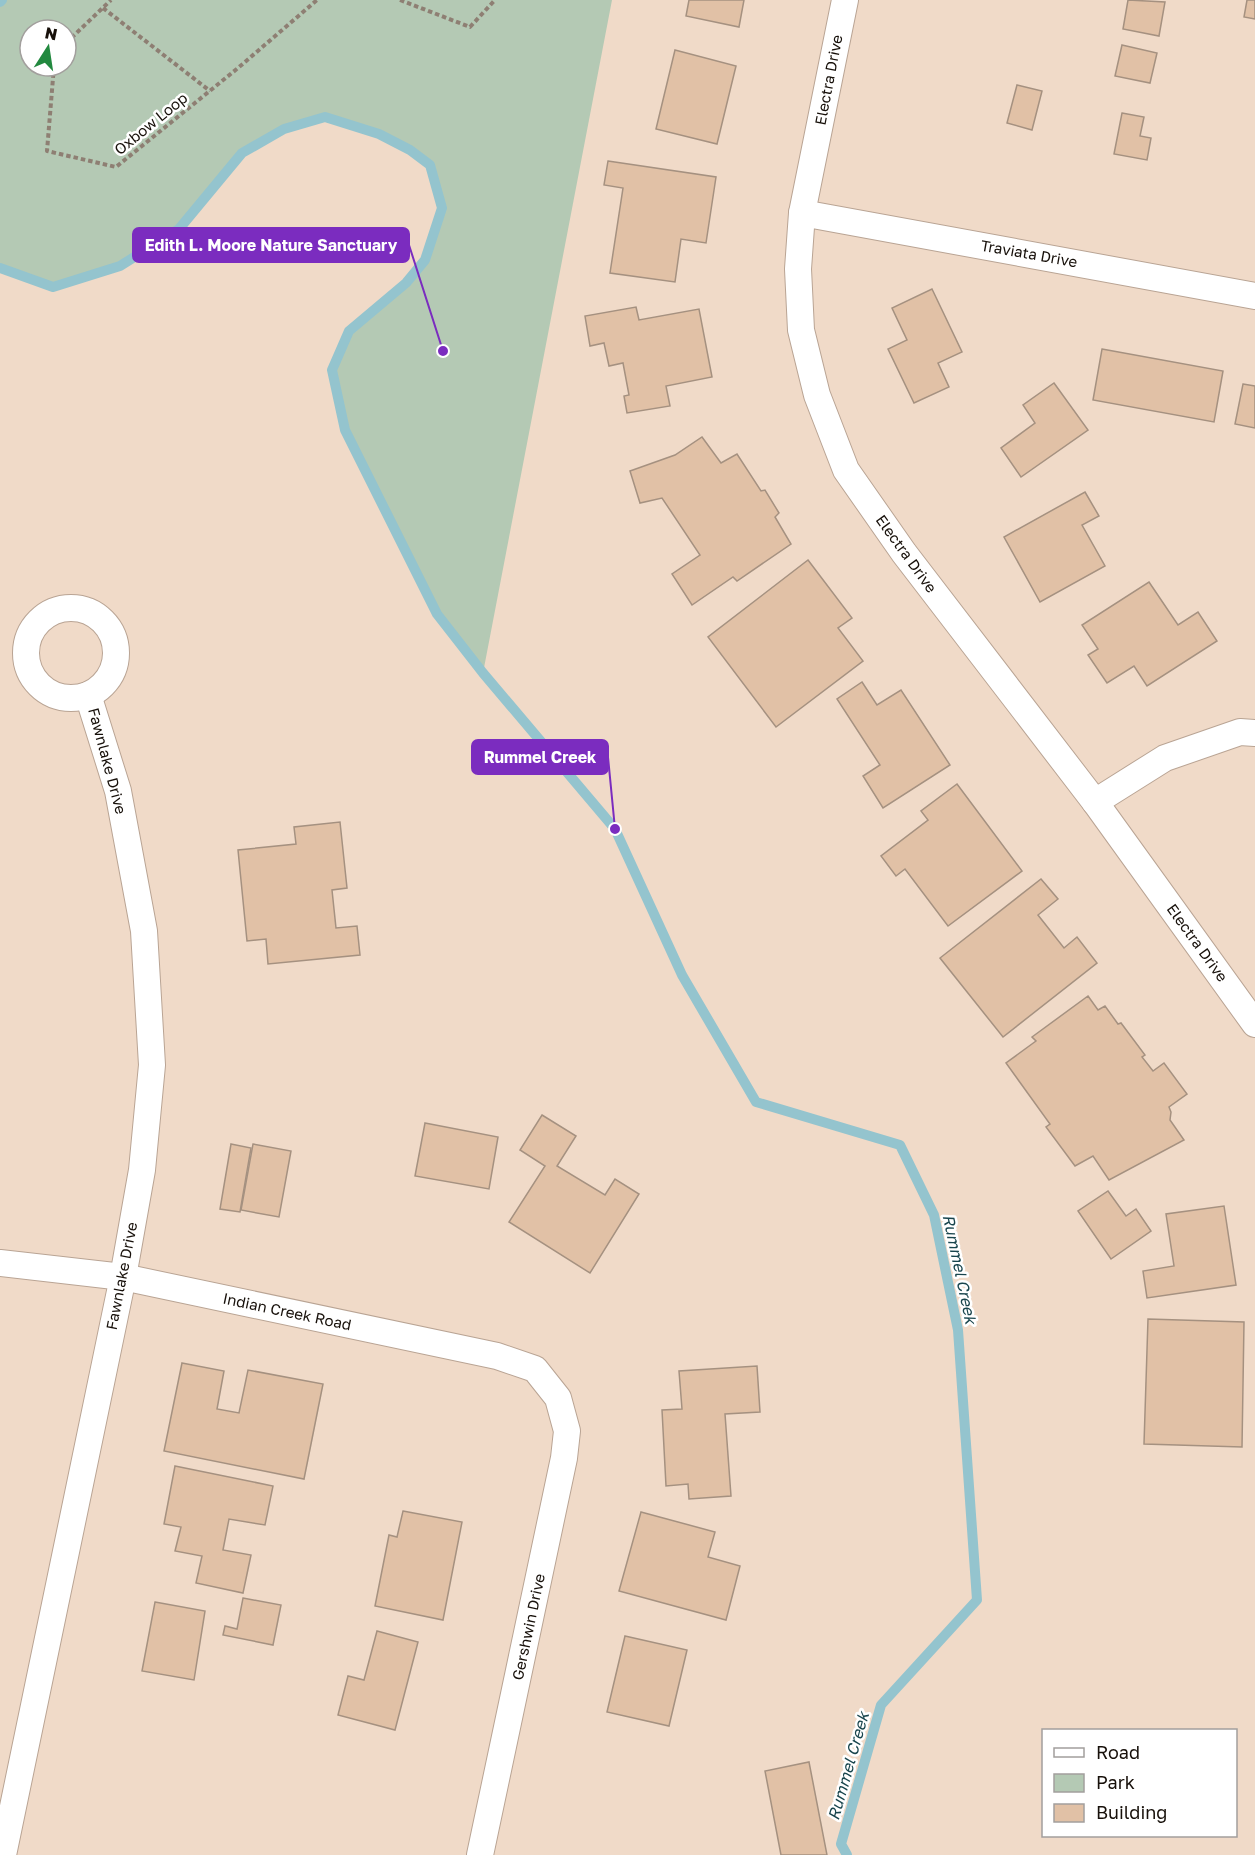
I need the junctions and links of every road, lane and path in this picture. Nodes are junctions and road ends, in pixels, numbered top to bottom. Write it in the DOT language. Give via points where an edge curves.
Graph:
graph roads {
  1 [pos="111,0"];
  2 [pos="317,0"];
  3 [pos="400,0"];
  4 [pos="495,0"];
  5 [pos="845,0"];
  6 [pos="103,8"];
  7 [pos="78,32"];
  8 [pos="53,78"];
  9 [pos="210,91"];
  10 [pos="802,213"];
  11 [pos="1255,296"];
  12 [pos="88,694"];
  13 [pos="1255,733"];
  14 [pos="1095,802"];
  15 [pos="1255,1024"];
  16 [pos="0,1263"];
  17 [pos="123,1277"];
  18 [pos="558,1398"];
  19 [pos="3,1855"];
  20 [pos="480,1855"];
  1 -- 6 [label="path"];
  2 -- 9 [label="path"];
  3 -- 4 [label="path" via="470,27"];
  5 -- 10 [label="street, Electra Drive"];
  6 -- 7 [label="path"];
  6 -- 9 [label="path"];
  8 -- 9 [label="path, Oxbow Loop" via="46,151 116,167"];
  10 -- 11 [label="street, Traviata Drive"];
  10 -- 14 [label="street, Electra Drive" via="798,269 801,330 817,395 846,470 904,553"];
  12 -- 17 [label="street, Fawnlake Drive" via="118,791 144,931 152,1065 142,1170"];
  13 -- 14 [label="street" via="1240,732 1165,758"];
  14 -- 15 [label="street, Electra Drive"];
  16 -- 17 [label="street, Indian Creek Road"];
  17 -- 18 [label="street, Indian Creek Road" via="497,1356 535,1369"];
  17 -- 19 [label="street, Fawnlake Drive"];
  18 -- 20 [label="street, Gershwin Drive" via="567,1431 564,1458"];
}
